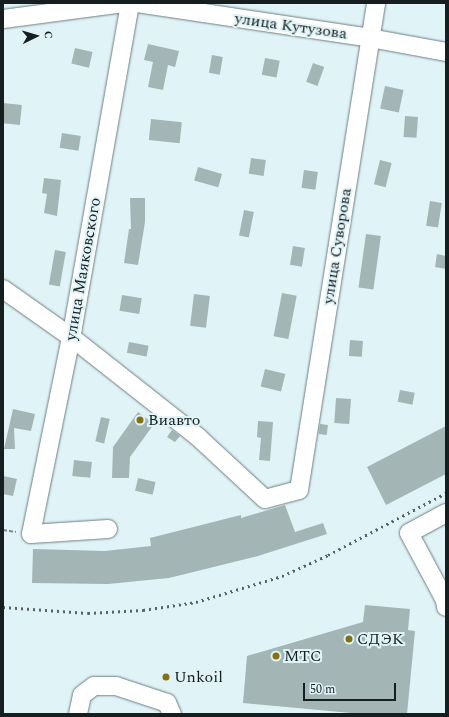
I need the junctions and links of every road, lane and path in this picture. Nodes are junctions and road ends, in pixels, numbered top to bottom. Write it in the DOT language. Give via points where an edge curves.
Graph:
graph roads {
  1 [pos="124,3"];
  2 [pos="130,3"];
  3 [pos="136,3"];
  4 [pos="376,3"];
  5 [pos="3,20"];
  6 [pos="370,38"];
  7 [pos="446,52"];
  8 [pos="3,289"];
  9 [pos="71,337"];
  10 [pos="446,514"];
  11 [pos="108,529"];
  12 [pos="446,607"];
  13 [pos="78,714"];
  14 [pos="172,714"];
  1 -- 5 [label="street"];
  2 -- 9 [label="street, улица Маяковского"];
  3 -- 6 [label="street, улица Кутузова"];
  4 -- 6 [label="street, улица Суворова"];
  6 -- 7 [label="street, улица Кутузова"];
  6 -- 9 [label="street, улица Суворова" via="299,490 266,499 198,437"];
  8 -- 9 [label="street"];
  9 -- 11 [label="street, улица Маяковского" via="31,534"];
  10 -- 12 [label="street" via="409,533 446,600"];
  13 -- 14 [label="street" via="82,695 94,686 116,686 167,703"];
}
